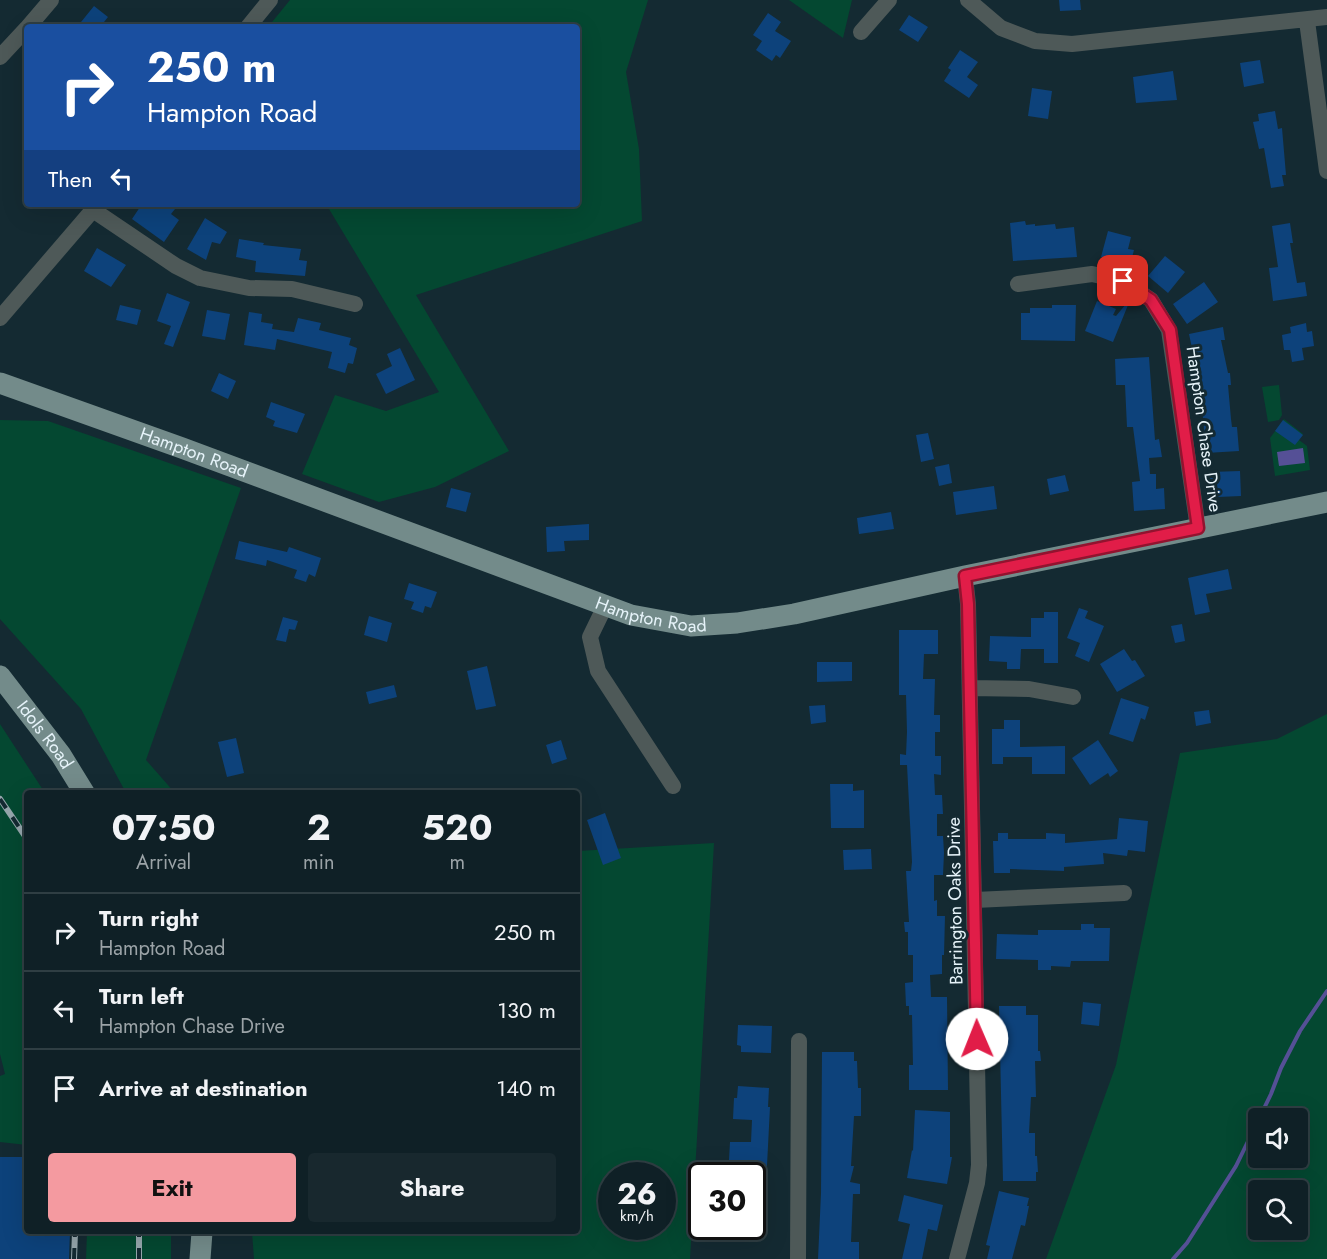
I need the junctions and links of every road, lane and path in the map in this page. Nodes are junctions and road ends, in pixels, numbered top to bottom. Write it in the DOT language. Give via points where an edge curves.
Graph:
graph roads {
  1 [pos="51,0"];
  2 [pos="270,0"];
  3 [pos="889,0"];
  4 [pos="968,0"];
  5 [pos="1327,17"];
  6 [pos="1307,21"];
  7 [pos="33,24"];
  8 [pos="250,24"];
  9 [pos="861,32"];
  10 [pos="24,34"];
  11 [pos="0,57"];
  12 [pos="1327,171"];
  13 [pos="95,207"];
  14 [pos="1018,284"];
  15 [pos="355,304"];
  16 [pos="0,318"];
  17 [pos="0,383"];
  18 [pos="1327,502"];
  19 [pos="1198,528"];
  20 [pos="965,576"];
  21 [pos="605,606"];
  22 [pos="0,676"];
  23 [pos="970,688"];
  24 [pos="1073,697"];
  25 [pos="673,786"];
  26 [pos="83,790"];
  27 [pos="1124,893"];
  28 [pos="975,900"];
  29 [pos="799,1041"];
  30 [pos="202,1234"];
  31 [pos="200,1259"];
  32 [pos="798,1259"];
  33 [pos="957,1259"];
  1 -- 7 [label="street"];
  2 -- 8 [label="street"];
  3 -- 9 [label="street"];
  4 -- 6 [label="street" via="1001,28 1035,41 1072,44"];
  5 -- 6 [label="street"];
  6 -- 12 [label="street"];
  10 -- 11 [label="street"];
  13 -- 15 [label="street" via="176,266 200,278 249,288 292,289"];
  13 -- 16 [label="street"];
  14 -- 19 [label="street, Hampton Chase Drive" via="1092,274 1123,281 1151,300 1170,330"];
  17 -- 21 [label="main road, Hampton Road"];
  18 -- 19 [label="main road, Hampton Road"];
  19 -- 20 [label="main road, Hampton Road"];
  20 -- 21 [label="main road, Hampton Road" via="737,623 691,626"];
  20 -- 23 [label="street, Barrington Oaks Drive"];
  21 -- 25 [label="street" via="590,637 598,671"];
  22 -- 26 [label="main road, Idols Road" via="61,755"];
  23 -- 24 [label="street" via="1029,689"];
  23 -- 28 [label="street, Barrington Oaks Drive"];
  27 -- 28 [label="street"];
  28 -- 33 [label="street, Barrington Oaks Drive" via="979,1165"];
  29 -- 32 [label="street"];
  30 -- 31 [label="main road"];
}
